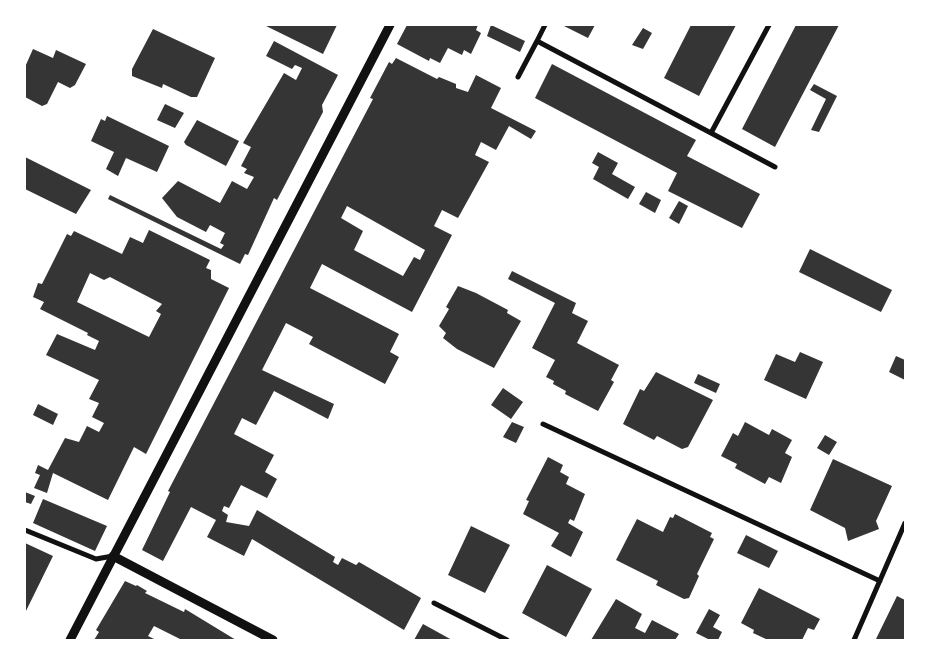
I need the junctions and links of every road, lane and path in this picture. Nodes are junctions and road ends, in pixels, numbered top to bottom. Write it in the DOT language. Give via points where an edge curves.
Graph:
graph roads {
  1 [pos="390,25"];
  2 [pos="545,25"];
  3 [pos="769,25"];
  4 [pos="537,41"];
  5 [pos="518,77"];
  6 [pos="711,133"];
  7 [pos="775,167"];
  8 [pos="543,424"];
  9 [pos="905,523"];
  10 [pos="25,530"];
  11 [pos="113,556"];
  12 [pos="880,581"];
  13 [pos="434,603"];
  14 [pos="70,640"];
  15 [pos="273,640"];
  16 [pos="506,640"];
  17 [pos="854,640"];
  1 -- 11 [label="street"];
  2 -- 4 [label="street"];
  3 -- 6 [label="street"];
  4 -- 5 [label="street"];
  4 -- 6 [label="street"];
  6 -- 7 [label="street"];
  8 -- 12 [label="street"];
  9 -- 12 [label="street"];
  10 -- 11 [label="street" via="96,559"];
  11 -- 14 [label="street"];
  11 -- 15 [label="street"];
  12 -- 17 [label="street"];
  13 -- 16 [label="street"];
}
